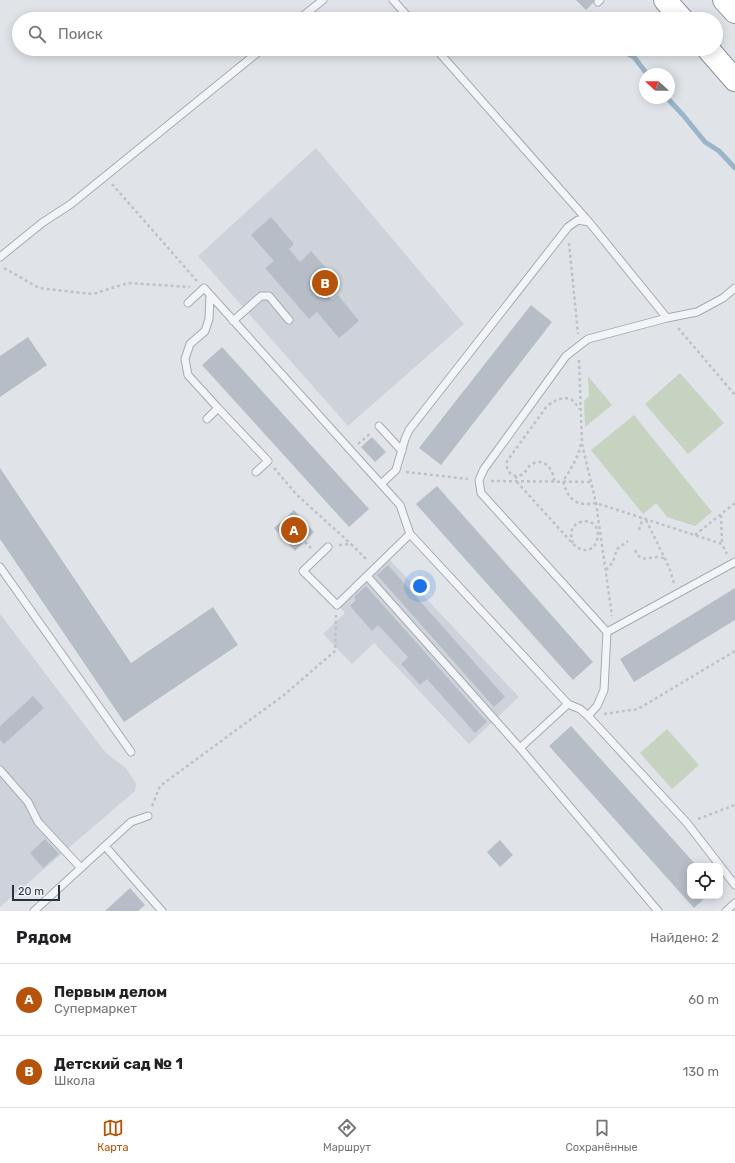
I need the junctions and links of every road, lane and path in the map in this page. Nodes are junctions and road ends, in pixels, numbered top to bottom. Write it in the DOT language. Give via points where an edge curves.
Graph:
graph roads {
  1 [pos="323,0"];
  2 [pos="393,0"];
  3 [pos="665,0"];
  4 [pos="724,0"];
  5 [pos="308,12"];
  6 [pos="404,12"];
  7 [pos="676,12"];
  8 [pos="735,12"];
  9 [pos="253,56"];
  10 [pos="442,56"];
  11 [pos="714,56"];
  12 [pos="735,80"];
  13 [pos="105,177"];
  14 [pos="589,222"];
  15 [pos="568,227"];
  16 [pos="0,257"];
  17 [pos="0,265"];
  18 [pos="204,288"];
  19 [pos="735,288"];
  20 [pos="210,295"];
  21 [pos="188,303"];
  22 [pos="668,318"];
  23 [pos="233,320"];
  24 [pos="289,320"];
  25 [pos="579,346"];
  26 [pos="735,395"];
  27 [pos="218,408"];
  28 [pos="580,412"];
  29 [pos="207,419"];
  30 [pos="379,426"];
  31 [pos="582,444"];
  32 [pos="351,451"];
  33 [pos="402,451"];
  34 [pos="268,461"];
  35 [pos="396,470"];
  36 [pos="256,472"];
  37 [pos="516,476"];
  38 [pos="479,480"];
  39 [pos="516,481"];
  40 [pos="554,481"];
  41 [pos="563,481"];
  42 [pos="591,482"];
  43 [pos="381,484"];
  44 [pos="596,503"];
  45 [pos="735,503"];
  46 [pos="720,515"];
  47 [pos="644,519"];
  48 [pos="638,530"];
  49 [pos="599,531"];
  50 [pos="410,534"];
  51 [pos="695,535"];
  52 [pos="628,541"];
  53 [pos="351,544"];
  54 [pos="722,544"];
  55 [pos="574,545"];
  56 [pos="328,546"];
  57 [pos="635,550"];
  58 [pos="665,560"];
  59 [pos="734,562"];
  60 [pos="0,567"];
  61 [pos="375,567"];
  62 [pos="606,571"];
  63 [pos="367,576"];
  64 [pos="678,593"];
  65 [pos="337,605"];
  66 [pos="607,632"];
  67 [pos="735,651"];
  68 [pos="568,704"];
  69 [pos="588,716"];
  70 [pos="520,748"];
  71 [pos="131,752"];
  72 [pos="0,770"];
  73 [pos="735,805"];
  74 [pos="148,816"];
  75 [pos="687,823"];
  76 [pos="105,846"];
  77 [pos="81,868"];
  78 [pos="735,885"];
  79 [pos="735,903"];
  80 [pos="34,911"];
  81 [pos="162,911"];
  82 [pos="658,911"];
  83 [pos="726,911"];
  1 -- 5 [label="lane"];
  2 -- 6 [label="lane"];
  3 -- 7 [label="highway"];
  4 -- 8 [label="highway"];
  9 -- 13 [label="lane"];
  10 -- 14 [label="lane"];
  11 -- 12 [label="highway"];
  13 -- 16 [label="lane"];
  13 -- 18 [label="path"];
  14 -- 15 [label="lane" via="578,220"];
  14 -- 22 [label="lane"];
  15 -- 25 [label="path"];
  15 -- 33 [label="lane" via="409,430"];
  17 -- 18 [label="path" via="39,288 82,293 93,294 128,283"];
  18 -- 20 [label="lane"];
  18 -- 21 [label="lane"];
  19 -- 22 [label="lane" via="723,298 697,312"];
  20 -- 23 [label="lane"];
  20 -- 27 [label="lane" via="209,319 205,331 190,344 185,359 188,375"];
  22 -- 25 [label="lane" via="588,339"];
  22 -- 26 [label="path"];
  23 -- 24 [label="lane" via="261,296 269,296"];
  23 -- 32 [label="lane"];
  25 -- 28 [label="path"];
  25 -- 38 [label="lane" via="566,356 484,469"];
  27 -- 29 [label="lane"];
  27 -- 34 [label="lane"];
  28 -- 31 [label="path"];
  28 -- 37 [label="path" via="571,399 564,397 547,406 507,461 508,471"];
  30 -- 32 [label="path"];
  30 -- 33 [label="lane"];
  31 -- 41 [label="path"];
  31 -- 42 [label="path"];
  32 -- 43 [label="lane"];
  33 -- 35 [label="lane"];
  34 -- 36 [label="lane"];
  34 -- 53 [label="path" via="297,495"];
  35 -- 38 [label="path"];
  35 -- 43 [label="lane"];
  37 -- 39 [label="path"];
  37 -- 40 [label="path" via="521,475 533,463 540,462 551,468"];
  38 -- 39 [label="path"];
  38 -- 66 [label="lane" via="481,493"];
  39 -- 40 [label="path"];
  39 -- 55 [label="path"];
  40 -- 41 [label="path"];
  41 -- 42 [label="path"];
  41 -- 44 [label="path" via="570,498 587,505"];
  42 -- 44 [label="path"];
  43 -- 50 [label="lane" via="400,505"];
  44 -- 47 [label="path"];
  44 -- 49 [label="path"];
  45 -- 46 [label="path"];
  46 -- 51 [label="path"];
  46 -- 54 [label="path"];
  47 -- 48 [label="path"];
  47 -- 51 [label="path"];
  47 -- 58 [label="path"];
  49 -- 55 [label="path" via="597,542 589,549"];
  49 -- 55 [label="path" via="591,523 580,522 570,534"];
  49 -- 62 [label="path"];
  50 -- 61 [label="lane"];
  50 -- 68 [label="lane"];
  51 -- 54 [label="path"];
  52 -- 62 [label="path" via="617,548 613,562"];
  53 -- 56 [label="path"];
  53 -- 61 [label="path"];
  54 -- 59 [label="path"];
  56 -- 65 [label="lane" via="304,571"];
  57 -- 58 [label="path" via="641,558 658,556"];
  58 -- 64 [label="path"];
  59 -- 64 [label="lane"];
  60 -- 71 [label="lane"];
  61 -- 63 [label="lane"];
  62 -- 66 [label="path" via="612,615"];
  63 -- 65 [label="lane"];
  63 -- 70 [label="lane"];
  64 -- 66 [label="lane"];
  65 -- 74 [label="path" via="335,651 284,695 160,786"];
  66 -- 69 [label="lane" via="604,690 597,706"];
  67 -- 69 [label="path" via="638,709"];
  68 -- 69 [label="lane"];
  68 -- 70 [label="lane"];
  69 -- 75 [label="lane"];
  70 -- 82 [label="lane"];
  72 -- 77 [label="lane" via="28,802 38,822"];
  73 -- 75 [label="path"];
  74 -- 76 [label="lane" via="131,822"];
  75 -- 78 [label="lane"];
  76 -- 77 [label="lane"];
  76 -- 81 [label="lane"];
  77 -- 80 [label="lane"];
  79 -- 83 [label="lane"];
}
